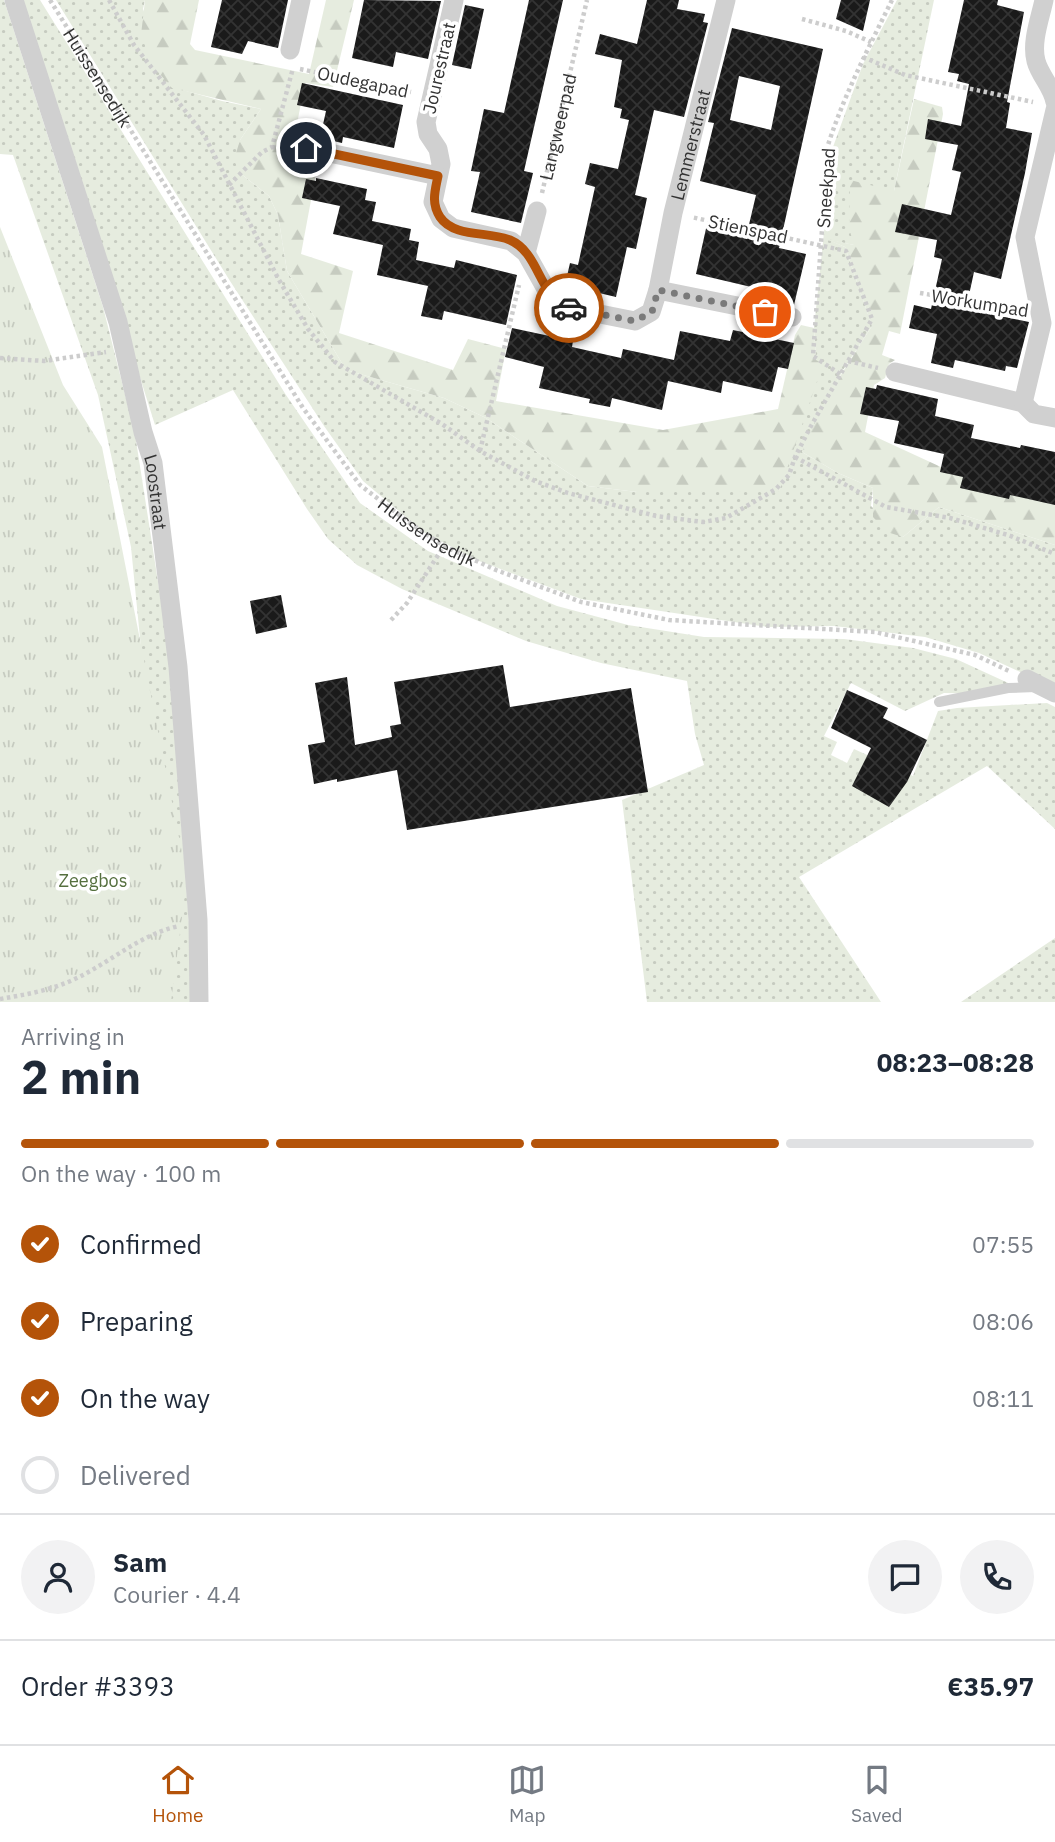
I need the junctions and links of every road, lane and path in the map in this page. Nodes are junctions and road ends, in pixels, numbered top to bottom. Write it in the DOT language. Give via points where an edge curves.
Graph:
graph roads {
  1 [pos="14,0"];
  2 [pos="50,0"];
  3 [pos="109,0"];
  4 [pos="301,0"];
  5 [pos="454,0"];
  6 [pos="587,0"];
  7 [pos="726,0"];
  8 [pos="892,0"];
  9 [pos="1044,0"];
  10 [pos="802,19"];
  11 [pos="872,41"];
  12 [pos="863,57"];
  13 [pos="291,59"];
  14 [pos="433,97"];
  15 [pos="1051,105"];
  16 [pos="306,148"];
  17 [pos="438,176"];
  18 [pos="229,185"];
  19 [pos="537,211"];
  20 [pos="673,213"];
  21 [pos="822,245"];
  22 [pos="526,253"];
  23 [pos="658,290"];
  24 [pos="920,293"];
  25 [pos="1040,312"];
  26 [pos="792,317"];
  27 [pos="124,349"];
  28 [pos="0,358"];
  29 [pos="848,360"];
  30 [pos="895,372"];
  31 [pos="840,374"];
  32 [pos="1023,403"];
  33 [pos="1055,418"];
  34 [pos="480,451"];
  35 [pos="795,457"];
  36 [pos="444,546"];
  37 [pos="1055,554"];
  38 [pos="391,620"];
  39 [pos="1041,686"];
  40 [pos="939,702"];
  41 [pos="198,920"];
  42 [pos="0,999"];
  43 [pos="199,1002"];
  1 -- 27 [label="street, Loostraat"];
  2 -- 36 [label="path, Huissensedijk" via="303,408 360,485"];
  3 -- 18 [label="path" via="134,45 204,135"];
  4 -- 13 [label="street"];
  5 -- 14 [label="street, Jourestraat"];
  6 -- 19 [label="path, Langweerpad"];
  7 -- 20 [label="street, Lemmerstraat"];
  8 -- 11 [label="path, Sneekpad"];
  9 -- 15 [label="street" via="1034,44 1036,63 1052,90"];
  10 -- 11 [label="path"];
  11 -- 12 [label="path, Sneekpad"];
  12 -- 15 [label="path" via="905,75"];
  12 -- 21 [label="path, Sneekpad" via="828,145"];
  13 -- 14 [label="path, Oudegapad"];
  13 -- 18 [label="path" via="272,147"];
  14 -- 17 [label="street, Jourestraat" via="426,122 438,149"];
  15 -- 25 [label="street" via="1025,237"];
  16 -- 17 [label="street"];
  17 -- 22 [label="street, Jourestraat" via="433,202 441,219 453,228 511,240"];
  18 -- 34 [label="path" via="308,329 335,362"];
  19 -- 22 [label="street"];
  20 -- 21 [label="path, Stienspad"];
  20 -- 23 [label="street, Lemmerstraat"];
  21 -- 29 [label="path, Stienspad" via="846,251 872,319"];
  21 -- 31 [label="path, Sneekpad" via="813,356"];
  22 -- 23 [label="street" via="550,296 565,307 635,321 652,312"];
  22 -- 34 [label="path"];
  23 -- 26 [label="street"];
  24 -- 25 [label="path, Workumpad"];
  25 -- 32 [label="street" via="1042,323"];
  27 -- 28 [label="path" via="44,361"];
  27 -- 41 [label="street, Loostraat" via="153,463 178,667"];
  29 -- 30 [label="path"];
  29 -- 31 [label="path"];
  30 -- 32 [label="street"];
  31 -- 35 [label="path"];
  32 -- 33 [label="street" via="1034,414"];
  34 -- 35 [label="path" via="568,493 656,516 704,522 726,519 776,489 789,475"];
  35 -- 37 [label="path" via="886,507 950,518"];
  36 -- 38 [label="path"];
  36 -- 39 [label="path, Huissensedijk" via="581,602 669,620 875,632 975,655"];
  39 -- 40 [label="lane"];
  41 -- 42 [label="path" via="159,930 69,982"];
  41 -- 43 [label="street, Loostraat"];
}
